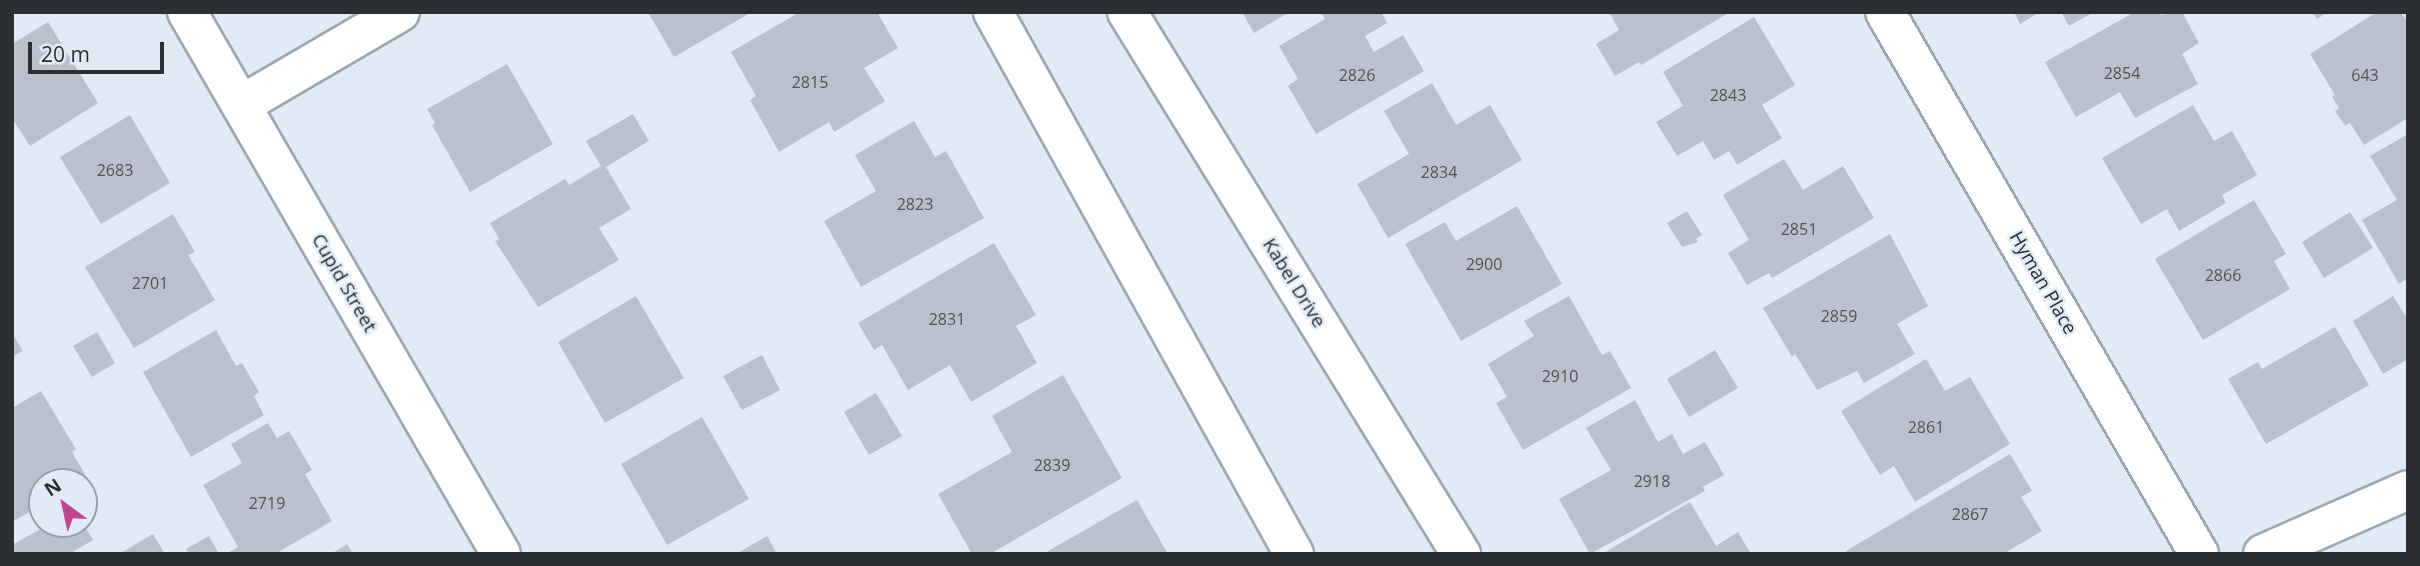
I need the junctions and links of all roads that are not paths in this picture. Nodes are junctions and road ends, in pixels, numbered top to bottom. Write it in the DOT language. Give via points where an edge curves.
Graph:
graph roads {
  1 [pos="187,12"];
  2 [pos="400,12"];
  3 [pos="993,12"];
  4 [pos="1127,12"];
  5 [pos="1885,12"];
  6 [pos="241,105"];
  7 [pos="2408,490"];
  8 [pos="500,554"];
  9 [pos="1294,554"];
  10 [pos="1461,554"];
  11 [pos="2199,554"];
  12 [pos="2263,554"];
  1 -- 6 [label="street, Cupid Street"];
  2 -- 6 [label="street"];
  3 -- 9 [label="street"];
  4 -- 10 [label="street, Kabel Drive"];
  5 -- 11 [label="street, Hyman Place"];
  6 -- 8 [label="street, Cupid Street"];
  7 -- 12 [label="street"];
}
